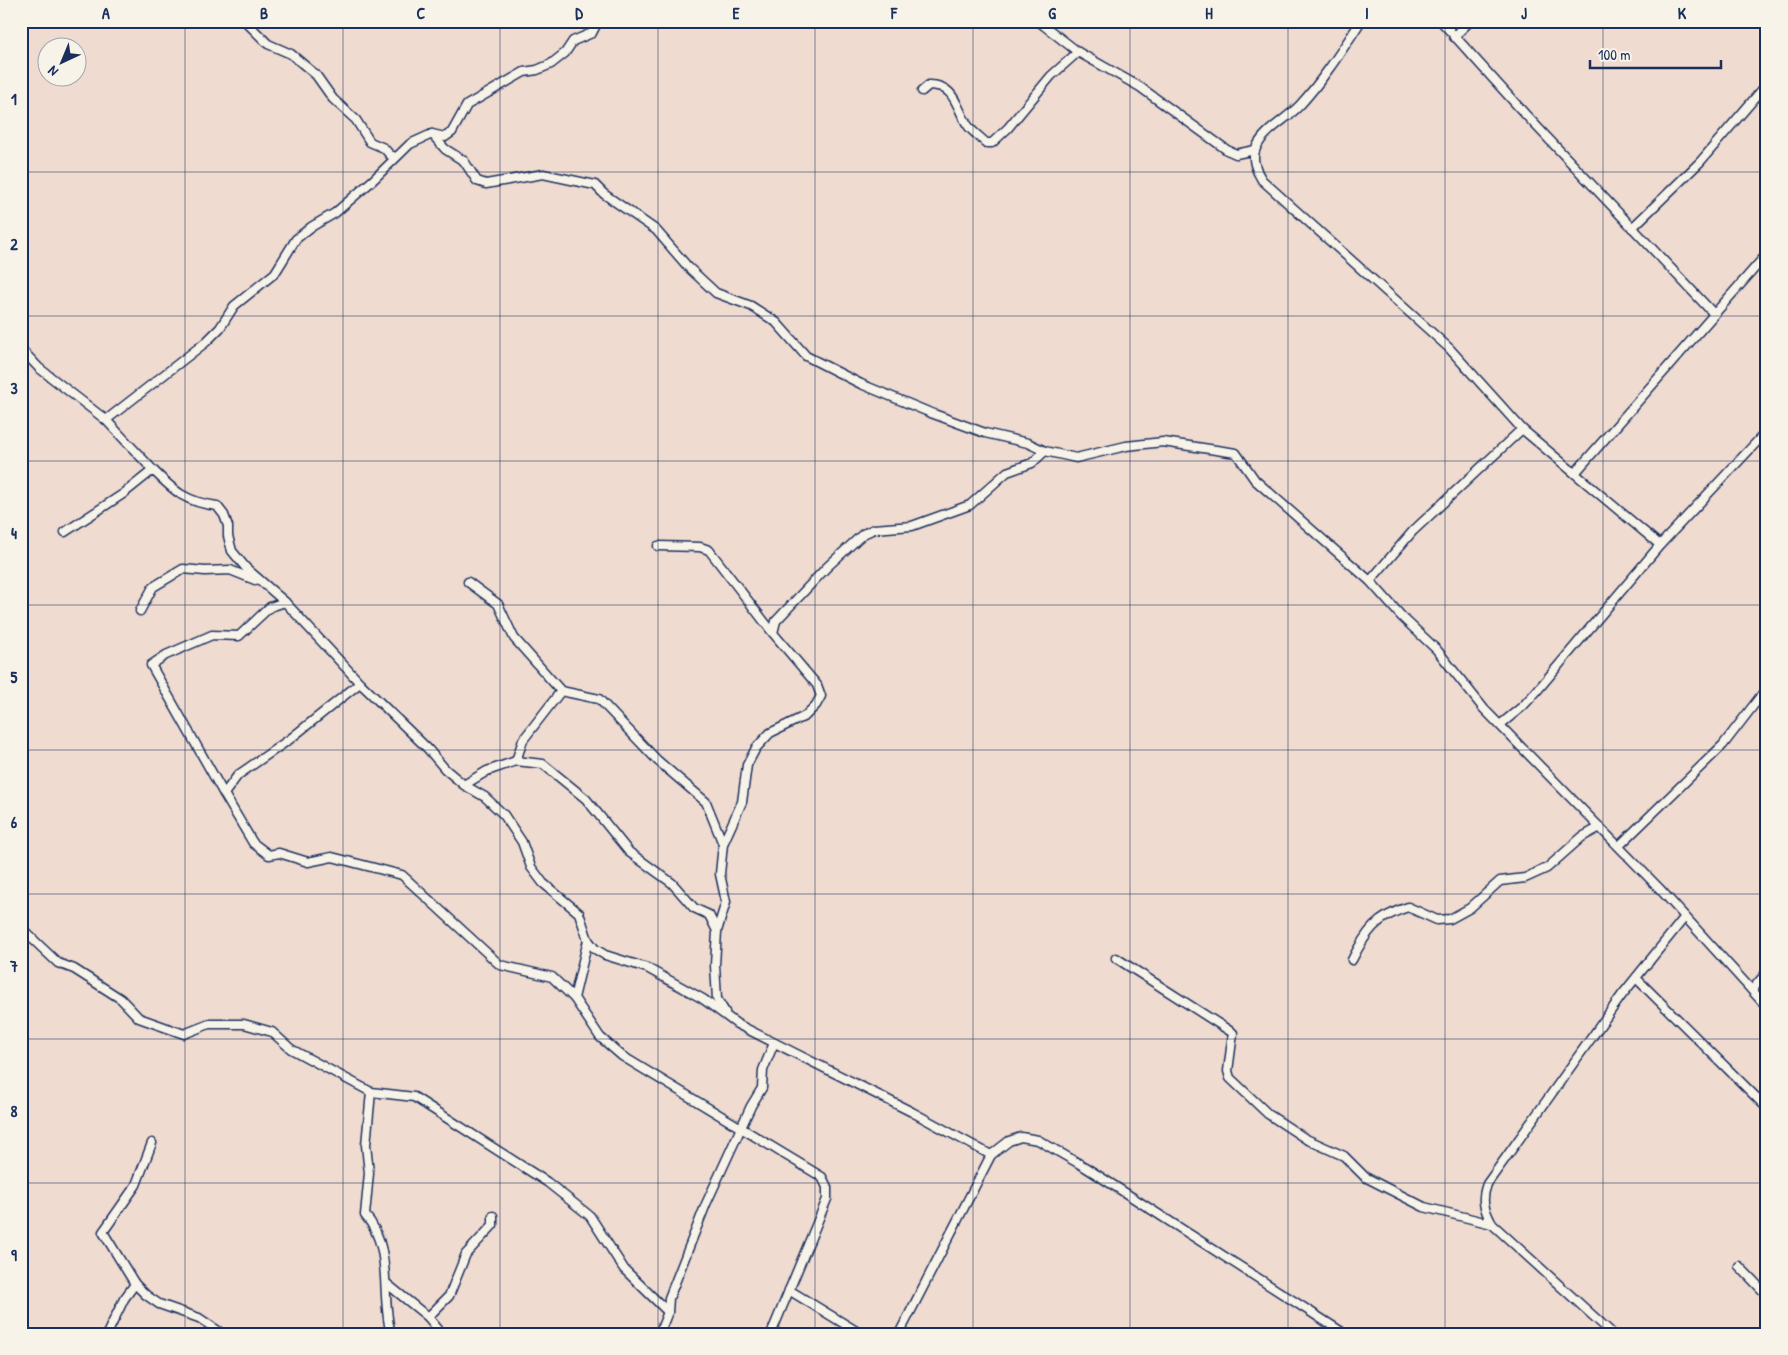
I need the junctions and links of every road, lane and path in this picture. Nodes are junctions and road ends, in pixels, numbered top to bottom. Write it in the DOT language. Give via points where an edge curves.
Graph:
graph roads {
  1 [pos="245,21"];
  2 [pos="598,21"];
  3 [pos="1038,21"];
  4 [pos="1361,21"];
  5 [pos="1441,21"];
  6 [pos="1470,21"];
  7 [pos="1454,37"];
  8 [pos="1078,52"];
  9 [pos="1767,84"];
  10 [pos="922,91"];
  11 [pos="432,134"];
  12 [pos="1255,150"];
  13 [pos="396,157"];
  14 [pos="1632,228"];
  15 [pos="1767,254"];
  16 [pos="1714,314"];
  17 [pos="21,349"];
  18 [pos="106,420"];
  19 [pos="1522,429"];
  20 [pos="1767,431"];
  21 [pos="1045,452"];
  22 [pos="153,470"];
  23 [pos="1575,473"];
  24 [pos="65,532"];
  25 [pos="1660,545"];
  26 [pos="658,546"];
  27 [pos="1370,580"];
  28 [pos="260,582"];
  29 [pos="468,582"];
  30 [pos="285,602"];
  31 [pos="140,611"];
  32 [pos="773,633"];
  33 [pos="360,683"];
  34 [pos="561,691"];
  35 [pos="1767,697"];
  36 [pos="1501,724"];
  37 [pos="516,761"];
  38 [pos="464,785"];
  39 [pos="224,794"];
  40 [pos="1600,827"];
  41 [pos="723,844"];
  42 [pos="1619,846"];
  43 [pos="1684,918"];
  44 [pos="21,928"];
  45 [pos="718,931"];
  46 [pos="588,940"];
  47 [pos="1116,958"];
  48 [pos="1352,960"];
  49 [pos="1767,972"];
  50 [pos="1636,978"];
  51 [pos="1752,990"];
  52 [pos="574,998"];
  53 [pos="1767,1007"];
  54 [pos="728,1016"];
  55 [pos="774,1043"];
  56 [pos="371,1092"];
  57 [pos="1767,1108"];
  58 [pos="742,1127"];
  59 [pos="152,1143"];
  60 [pos="991,1155"];
  61 [pos="493,1216"];
  62 [pos="1492,1224"];
  63 [pos="1739,1266"];
  64 [pos="386,1283"];
  65 [pos="135,1284"];
  66 [pos="789,1290"];
  67 [pos="1767,1296"];
  68 [pos="668,1312"];
  69 [pos="428,1317"];
  70 [pos="107,1334"];
  71 [pos="224,1334"];
  72 [pos="391,1334"];
  73 [pos="442,1334"];
  74 [pos="659,1334"];
  75 [pos="771,1334"];
  76 [pos="861,1334"];
  77 [pos="899,1334"];
  78 [pos="1345,1334"];
  79 [pos="1613,1334"];
  1 -- 13 [label="street" via="268,44 291,54 316,75 333,99 356,120 370,142"];
  2 -- 11 [label="street" via="592,33 573,41 565,53 551,64 515,76 467,105 452,132 445,137"];
  3 -- 8 [label="street"];
  4 -- 12 [label="street" via="1300,105 1263,136"];
  5 -- 7 [label="street"];
  6 -- 7 [label="street"];
  7 -- 14 [label="street"];
  8 -- 10 [label="street" via="1051,76 992,143 986,143 969,127 957,100 947,89 929,85"];
  8 -- 12 [label="street" via="1140,87 1227,150 1236,154"];
  9 -- 14 [label="street" via="1700,162"];
  11 -- 13 [label="street" via="410,144"];
  11 -- 21 [label="street" via="445,149 464,162 477,180 486,184 542,174 595,185 656,230 716,293 751,306 776,322 806,356 861,384 931,413 985,433 1028,443"];
  12 -- 19 [label="street" via="1255,169 1262,180 1449,348"];
  13 -- 18 [label="street" via="335,213 296,239 276,273 234,306 206,342"];
  14 -- 16 [label="street"];
  15 -- 16 [label="street"];
  16 -- 23 [label="street"];
  17 -- 18 [label="street" via="38,368"];
  18 -- 22 [label="street"];
  19 -- 23 [label="street"];
  19 -- 27 [label="street" via="1413,531"];
  20 -- 25 [label="street"];
  21 -- 27 [label="street" via="1076,458 1126,446 1163,442 1236,453 1255,480"];
  21 -- 32 [label="street" via="1032,463 1007,472 970,506 912,526 874,529 863,534 791,604 776,621"];
  22 -- 24 [label="street"];
  22 -- 28 [label="street" via="173,489 196,503 217,506 224,515 232,551"];
  23 -- 25 [label="street"];
  25 -- 36 [label="street" via="1536,692"];
  26 -- 32 [label="street" via="708,550"];
  27 -- 36 [label="street" via="1402,617 1438,650 1484,709"];
  28 -- 30 [label="street"];
  28 -- 31 [label="street" via="230,570 205,572 183,569 154,587"];
  29 -- 34 [label="street" via="498,604 514,638"];
  30 -- 33 [label="street"];
  30 -- 39 [label="street" via="270,607 239,636 212,635 151,665"];
  32 -- 41 [label="street" via="817,685 820,696 805,716 770,733 756,748 747,765 742,802"];
  33 -- 38 [label="street"];
  33 -- 39 [label="street" via="290,739 238,775"];
  34 -- 37 [label="street" via="523,740"];
  34 -- 41 [label="street" via="599,699 657,760 706,802"];
  35 -- 42 [label="street" via="1763,693 1723,745"];
  36 -- 40 [label="street"];
  37 -- 38 [label="street" via="487,771"];
  37 -- 45 [label="street" via="543,764 586,799 629,852 672,883 694,908 709,915"];
  38 -- 46 [label="street" via="485,797 504,815 543,883 579,913"];
  39 -- 52 [label="street" via="253,843 269,855 279,853 308,862 332,857 402,875 500,965 552,977"];
  40 -- 42 [label="street"];
  40 -- 48 [label="street" via="1582,837 1548,868 1525,878 1500,881 1470,908 1450,919 1437,920 1408,906 1394,911 1366,932"];
  41 -- 45 [label="street" via="720,874 726,902"];
  42 -- 43 [label="street"];
  43 -- 50 [label="street"];
  43 -- 51 [label="street"];
  44 -- 56 [label="street" via="58,962 121,999 139,1018 184,1034 209,1024 244,1024 272,1032 291,1049"];
  45 -- 54 [label="street" via="717,999"];
  46 -- 52 [label="street"];
  46 -- 54 [label="street" via="605,955 647,968"];
  47 -- 62 [label="street" via="1233,1033 1230,1078 1268,1114 1306,1140 1344,1156 1365,1177 1424,1207"];
  49 -- 51 [label="street"];
  50 -- 57 [label="street"];
  50 -- 62 [label="street" via="1487,1184 1482,1197"];
  51 -- 53 [label="street"];
  52 -- 58 [label="street" via="600,1037 622,1056"];
  54 -- 55 [label="street"];
  55 -- 58 [label="street" via="763,1070 762,1088"];
  55 -- 60 [label="street"];
  56 -- 64 [label="street" via="365,1215 372,1223 382,1249"];
  56 -- 68 [label="street" via="414,1097 546,1182 590,1216 624,1269"];
  58 -- 66 [label="street" via="822,1177 827,1187 827,1199"];
  58 -- 68 [label="street" via="706,1204 669,1298"];
  59 -- 65 [label="street" via="136,1185 103,1232"];
  60 -- 77 [label="street"];
  60 -- 78 [label="street" via="1009,1141 1021,1137 1038,1140"];
  61 -- 69 [label="street" via="493,1225 466,1254 449,1296"];
  62 -- 79 [label="street"];
  63 -- 67 [label="street"];
  64 -- 69 [label="street"];
  64 -- 72 [label="street"];
  65 -- 70 [label="street"];
  65 -- 71 [label="street" via="159,1304 191,1314"];
  66 -- 75 [label="street"];
  66 -- 76 [label="street"];
  68 -- 74 [label="street"];
  69 -- 73 [label="street"];
}
